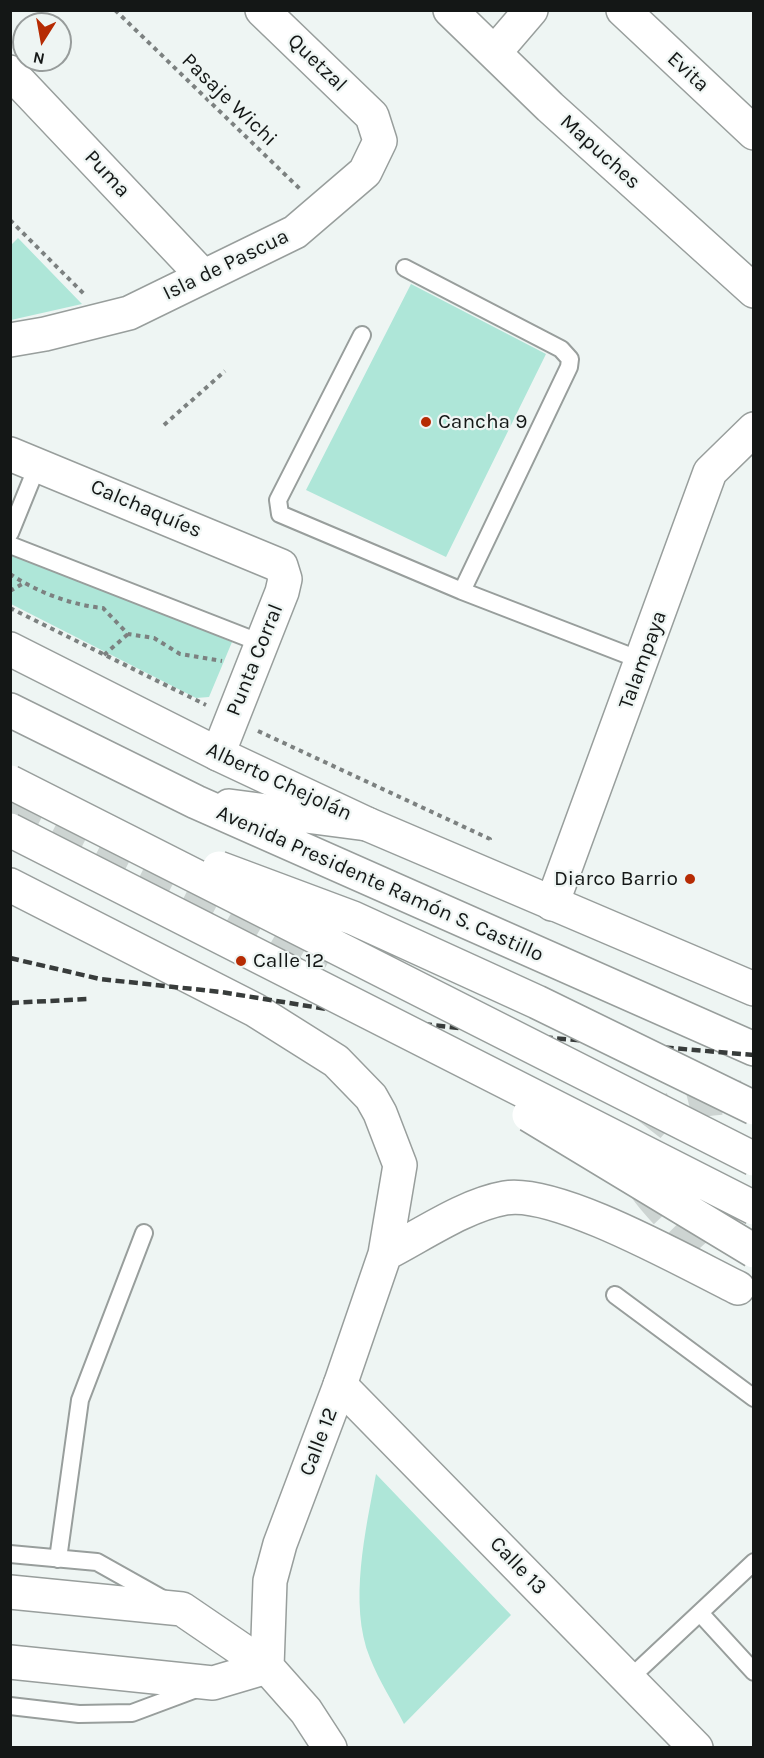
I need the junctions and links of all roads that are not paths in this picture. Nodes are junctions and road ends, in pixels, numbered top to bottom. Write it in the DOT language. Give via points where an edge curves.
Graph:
graph roads {
  1 [pos="262,10"];
  2 [pos="450,10"];
  3 [pos="531,10"];
  4 [pos="623,10"];
  5 [pos="495,52"];
  6 [pos="10,72"];
  7 [pos="372,116"];
  8 [pos="753,133"];
  9 [pos="405,268"];
  10 [pos="203,276"];
  11 [pos="753,291"];
  12 [pos="362,335"];
  13 [pos="10,340"];
  14 [pos="753,429"];
  15 [pos="753,456"];
  16 [pos="24,459"];
  17 [pos="710,472"];
  18 [pos="10,533"];
  19 [pos="10,545"];
  20 [pos="281,566"];
  21 [pos="462,591"];
  22 [pos="10,649"];
  23 [pos="256,655"];
  24 [pos="643,661"];
  25 [pos="10,710"];
  26 [pos="218,754"];
  27 [pos="10,782"];
  28 [pos="196,802"];
  29 [pos="62,809"];
  30 [pos="367,824"];
  31 [pos="10,831"];
  32 [pos="10,885"];
  33 [pos="552,904"];
  34 [pos="753,988"];
  35 [pos="360,1008"];
  36 [pos="753,1048"];
  37 [pos="753,1100"];
  38 [pos="753,1159"];
  39 [pos="753,1208"];
  40 [pos="144,1233"];
  41 [pos="700,1248"];
  42 [pos="753,1251"];
  43 [pos="385,1254"];
  44 [pos="746,1292"];
  45 [pos="615,1295"];
  46 [pos="340,1385"];
  47 [pos="753,1398"];
  48 [pos="10,1554"];
  49 [pos="58,1558"];
  50 [pos="753,1562"];
  51 [pos="10,1592"];
  52 [pos="183,1610"];
  53 [pos="700,1612"];
  54 [pos="10,1662"];
  55 [pos="267,1667"];
  56 [pos="753,1672"];
  57 [pos="629,1679"];
  58 [pos="213,1683"];
  59 [pos="10,1706"];
  60 [pos="330,1748"];
  61 [pos="696,1748"];
  1 -- 7 [label="main road, Quetzal"];
  2 -- 5 [label="main road, Mapuches"];
  3 -- 5 [label="main road"];
  4 -- 8 [label="main road, Evita"];
  5 -- 11 [label="main road, Mapuches"];
  6 -- 10 [label="main road, Puma"];
  7 -- 10 [label="main road, Isla de Pascua" via="380,141 365,172 295,232"];
  9 -- 21 [label="lane" via="561,350 570,359"];
  10 -- 13 [label="main road, Isla de Pascua" via="110,320"];
  12 -- 21 [label="lane" via="278,500 280,514"];
  14 -- 17 [label="main road, Talampaya"];
  15 -- 17 [label="main road"];
  16 -- 18 [label="lane"];
  16 -- 20 [label="main road, Calchaquíes"];
  17 -- 24 [label="main road, Talampaya"];
  19 -- 23 [label="lane"];
  20 -- 23 [label="main road, Punta Corral" via="285,579"];
  21 -- 24 [label="lane"];
  22 -- 26 [label="main road, Alberto Chejolán"];
  23 -- 26 [label="main road, Punta Corral"];
  24 -- 33 [label="main road, Talampaya"];
  25 -- 28 [label="main road, Avenida Presidente Ramón S. Castillo"];
  26 -- 30 [label="main road, Alberto Chejolán"];
  27 -- 29 [label="main road, bridge"];
  28 -- 30 [label="main road"];
  28 -- 36 [label="main road, Avenida Presidente Ramón S. Castillo"];
  29 -- 37 [label="main road, bridge" via="353,918"];
  29 -- 38 [label="main road, bridge"];
  30 -- 33 [label="main road, Alberto Chejolán"];
  31 -- 35 [label="main road, bridge"];
  32 -- 43 [label="main road, Calle 12" via="255,1010 336,1061 371,1097 400,1165"];
  33 -- 34 [label="main road"];
  35 -- 39 [label="main road, bridge"];
  35 -- 42 [label="main road, bridge" via="613,1168"];
  40 -- 49 [label="lane" via="80,1400"];
  41 -- 44 [label="main road"];
  43 -- 44 [label="main road" via="477,1205 507,1197 543,1200 572,1209"];
  43 -- 46 [label="main road, Calle 12"];
  45 -- 47 [label="lane"];
  46 -- 55 [label="main road, Calle 12" via="280,1544 270,1581"];
  46 -- 57 [label="main road, Calle 13"];
  48 -- 49 [label="lane"];
  49 -- 52 [label="lane" via="97,1562"];
  50 -- 53 [label="lane"];
  51 -- 52 [label="main road"];
  52 -- 55 [label="main road"];
  53 -- 56 [label="lane"];
  53 -- 57 [label="lane"];
  54 -- 58 [label="main road"];
  55 -- 58 [label="main road"];
  55 -- 60 [label="main road" via="306,1712"];
  57 -- 61 [label="main road, Calle 13"];
  58 -- 59 [label="lane" via="132,1713 79,1714"];
}
